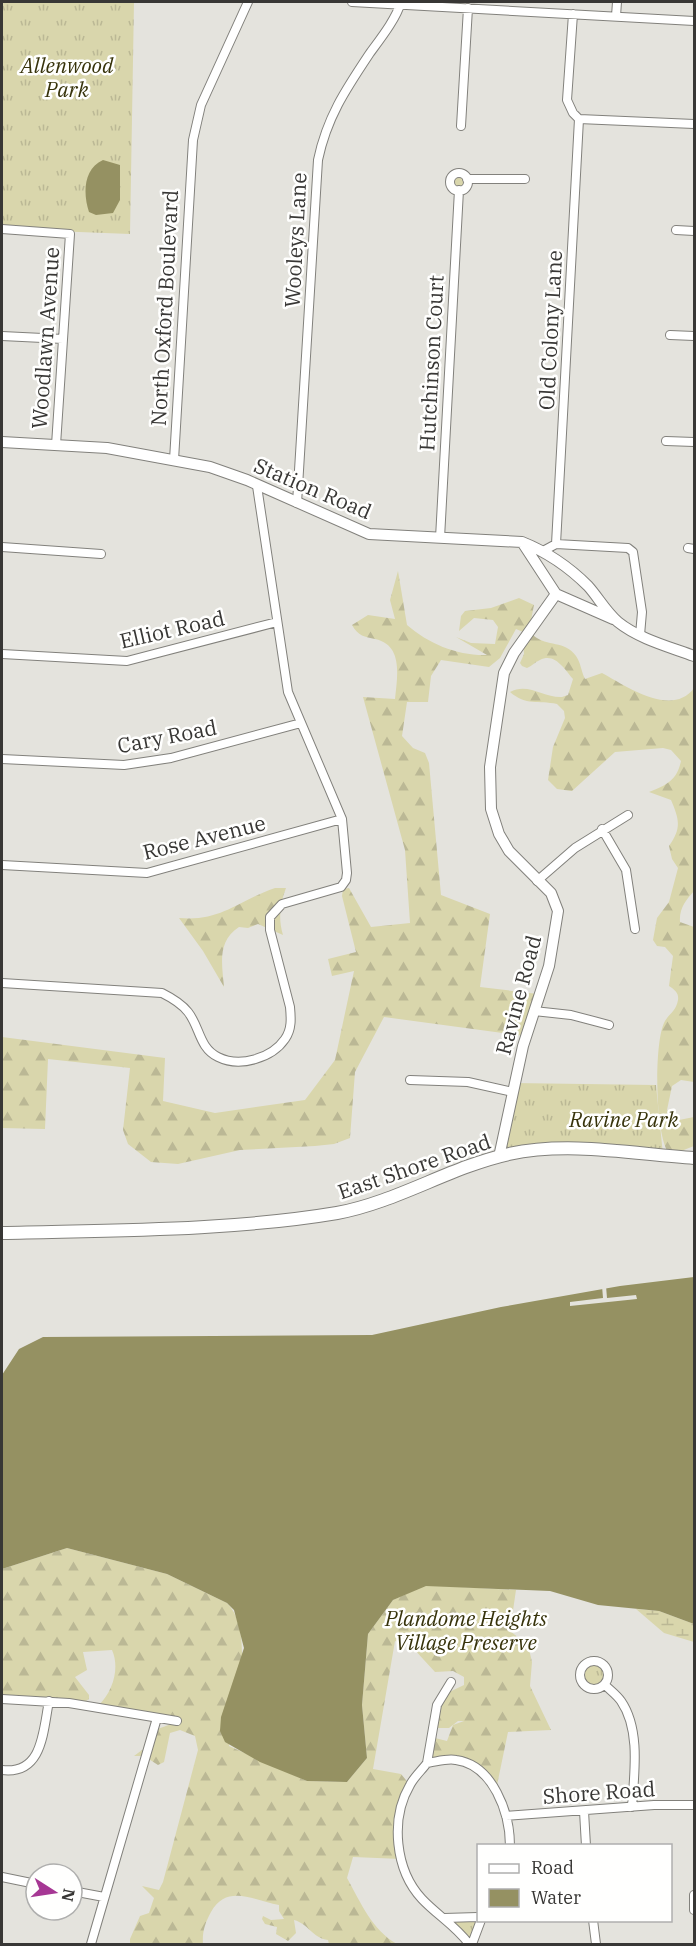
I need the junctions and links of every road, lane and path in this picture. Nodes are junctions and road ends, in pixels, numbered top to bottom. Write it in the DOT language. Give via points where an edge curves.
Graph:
graph roads {
  1 [pos="248,2"];
  2 [pos="352,2"];
  3 [pos="617,2"];
  4 [pos="401,3"];
  5 [pos="468,8"];
  6 [pos="573,14"];
  7 [pos="616,16"];
  8 [pos="694,21"];
  9 [pos="579,119"];
  10 [pos="694,124"];
  11 [pos="461,126"];
  12 [pos="467,179"];
  13 [pos="525,179"];
  14 [pos="459,190"];
  15 [pos="2,230"];
  16 [pos="676,230"];
  17 [pos="694,231"];
  18 [pos="670,335"];
  19 [pos="2,336"];
  20 [pos="694,336"];
  21 [pos="63,339"];
  22 [pos="2,441"];
  23 [pos="666,441"];
  24 [pos="694,442"];
  25 [pos="56,445"];
  26 [pos="174,460"];
  27 [pos="257,486"];
  28 [pos="297,503"];
  29 [pos="440,538"];
  30 [pos="522,542"];
  31 [pos="555,544"];
  32 [pos="2,548"];
  33 [pos="543,550"];
  34 [pos="101,554"];
  35 [pos="556,594"];
  36 [pos="277,622"];
  37 [pos="618,622"];
  38 [pos="640,635"];
  39 [pos="2,654"];
  40 [pos="694,656"];
  41 [pos="301,723"];
  42 [pos="2,759"];
  43 [pos="628,815"];
  44 [pos="342,819"];
  45 [pos="602,829"];
  46 [pos="2,865"];
  47 [pos="537,881"];
  48 [pos="635,929"];
  49 [pos="2,983"];
  50 [pos="534,1011"];
  51 [pos="609,1025"];
  52 [pos="410,1080"];
  53 [pos="513,1092"];
  54 [pos="499,1157"];
  55 [pos="694,1158"];
  56 [pos="2,1233"];
  57 [pos="452,1682"];
  58 [pos="605,1685"];
  59 [pos="2,1699"];
  60 [pos="49,1701"];
  61 [pos="157,1718"];
  62 [pos="177,1721"];
  63 [pos="427,1763"];
  64 [pos="2,1770"];
  65 [pos="694,1805"];
  66 [pos="632,1807"];
  67 [pos="584,1811"];
  68 [pos="506,1816"];
  69 [pos="510,1844"];
  70 [pos="586,1844"];
  71 [pos="2,1877"];
  72 [pos="24,1882"];
  73 [pos="84,1893"];
  74 [pos="694,1895"];
  75 [pos="104,1897"];
  76 [pos="694,1910"];
  77 [pos="444,1918"];
  78 [pos="477,1919"];
  79 [pos="479,1922"];
  80 [pos="593,1922"];
  81 [pos="92,1944"];
  82 [pos="470,1944"];
  83 [pos="596,1944"];
  1 -- 26 [label="street, North Oxford Boulevard" via="201,105 191,158"];
  2 -- 4 [label="street"];
  3 -- 7 [label="street"];
  4 -- 5 [label="street"];
  4 -- 28 [label="street, Wooleys Lane" via="324,130 318,160"];
  5 -- 6 [label="street"];
  5 -- 11 [label="street"];
  6 -- 7 [label="street"];
  6 -- 9 [label="street" via="567,100"];
  7 -- 8 [label="street"];
  9 -- 10 [label="street"];
  9 -- 31 [label="street, Old Colony Lane"];
  12 -- 13 [label="street"];
  12 -- 14 [label="street" via="466,188"];
  12 -- 14 [label="street, Hutchinson Court" via="459,173 452,178 452,186"];
  14 -- 29 [label="street, Hutchinson Court"];
  15 -- 21 [label="street, Woodlawn Avenue" via="70,234"];
  16 -- 17 [label="street"];
  18 -- 20 [label="street"];
  19 -- 21 [label="street"];
  21 -- 25 [label="street, Woodlawn Avenue"];
  22 -- 25 [label="street, Station Road"];
  23 -- 24 [label="street"];
  25 -- 26 [label="street, Station Road" via="107,448"];
  26 -- 27 [label="street, Station Road" via="210,467"];
  27 -- 28 [label="street, Station Road"];
  27 -- 36 [label="street"];
  28 -- 29 [label="street, Station Road" via="369,534"];
  29 -- 30 [label="street, Station Road"];
  30 -- 33 [label="street, Station Road"];
  30 -- 35 [label="street"];
  31 -- 33 [label="street"];
  31 -- 38 [label="street" via="628,548 633,552 642,612"];
  32 -- 34 [label="street"];
  33 -- 37 [label="street, Station Road" via="588,586"];
  35 -- 37 [label="street, Station Road"];
  35 -- 47 [label="street, Ravine Road" via="514,652 504,673 490,767 491,809 499,834"];
  36 -- 39 [label="street, Elliot Road" via="127,661"];
  36 -- 41 [label="street" via="288,692"];
  37 -- 38 [label="street, Station Road"];
  38 -- 40 [label="street, Station Road"];
  41 -- 42 [label="street, Cary Road" via="171,758 124,765"];
  41 -- 44 [label="street"];
  43 -- 45 [label="street"];
  44 -- 46 [label="street, Rose Avenue" via="147,873"];
  44 -- 49 [label="street" via="345,883 282,904 270,917 290,1007 289,1030 271,1052 243,1062 218,1057 206,1048 188,1011 162,993"];
  45 -- 47 [label="street"];
  45 -- 48 [label="street" via="626,870"];
  47 -- 50 [label="street, Ravine Road" via="551,893 558,911 549,966"];
  50 -- 51 [label="street"];
  50 -- 53 [label="street, Ravine Road"];
  52 -- 53 [label="street" via="459,1081"];
  53 -- 54 [label="street, Ravine Road"];
  54 -- 55 [label="main road, East Shore Road" via="578,1149"];
  54 -- 56 [label="main road, East Shore Road" via="384,1200 340,1212 140,1229"];
  57 -- 63 [label="street" via="437,1705"];
  58 -- 66 [label="street" via="621,1701 632,1733"];
  59 -- 60 [label="street"];
  60 -- 61 [label="street"];
  60 -- 64 [label="street" via="40,1749 34,1760 14,1771"];
  61 -- 62 [label="street"];
  61 -- 75 [label="street"];
  63 -- 68 [label="street" via="454,1759 475,1767 496,1790"];
  63 -- 77 [label="street" via="410,1785 404,1801 398,1843 410,1881 421,1898"];
  65 -- 66 [label="street, Shore Road"];
  66 -- 67 [label="street, Shore Road"];
  67 -- 68 [label="street, Shore Road"];
  67 -- 70 [label="street"];
  68 -- 69 [label="street"];
  71 -- 72 [label="street"];
  73 -- 75 [label="street"];
  74 -- 76 [label="street"];
  75 -- 81 [label="street"];
  77 -- 78 [label="street"];
  77 -- 82 [label="street"];
  79 -- 82 [label="street"];
  80 -- 83 [label="street"];
}
